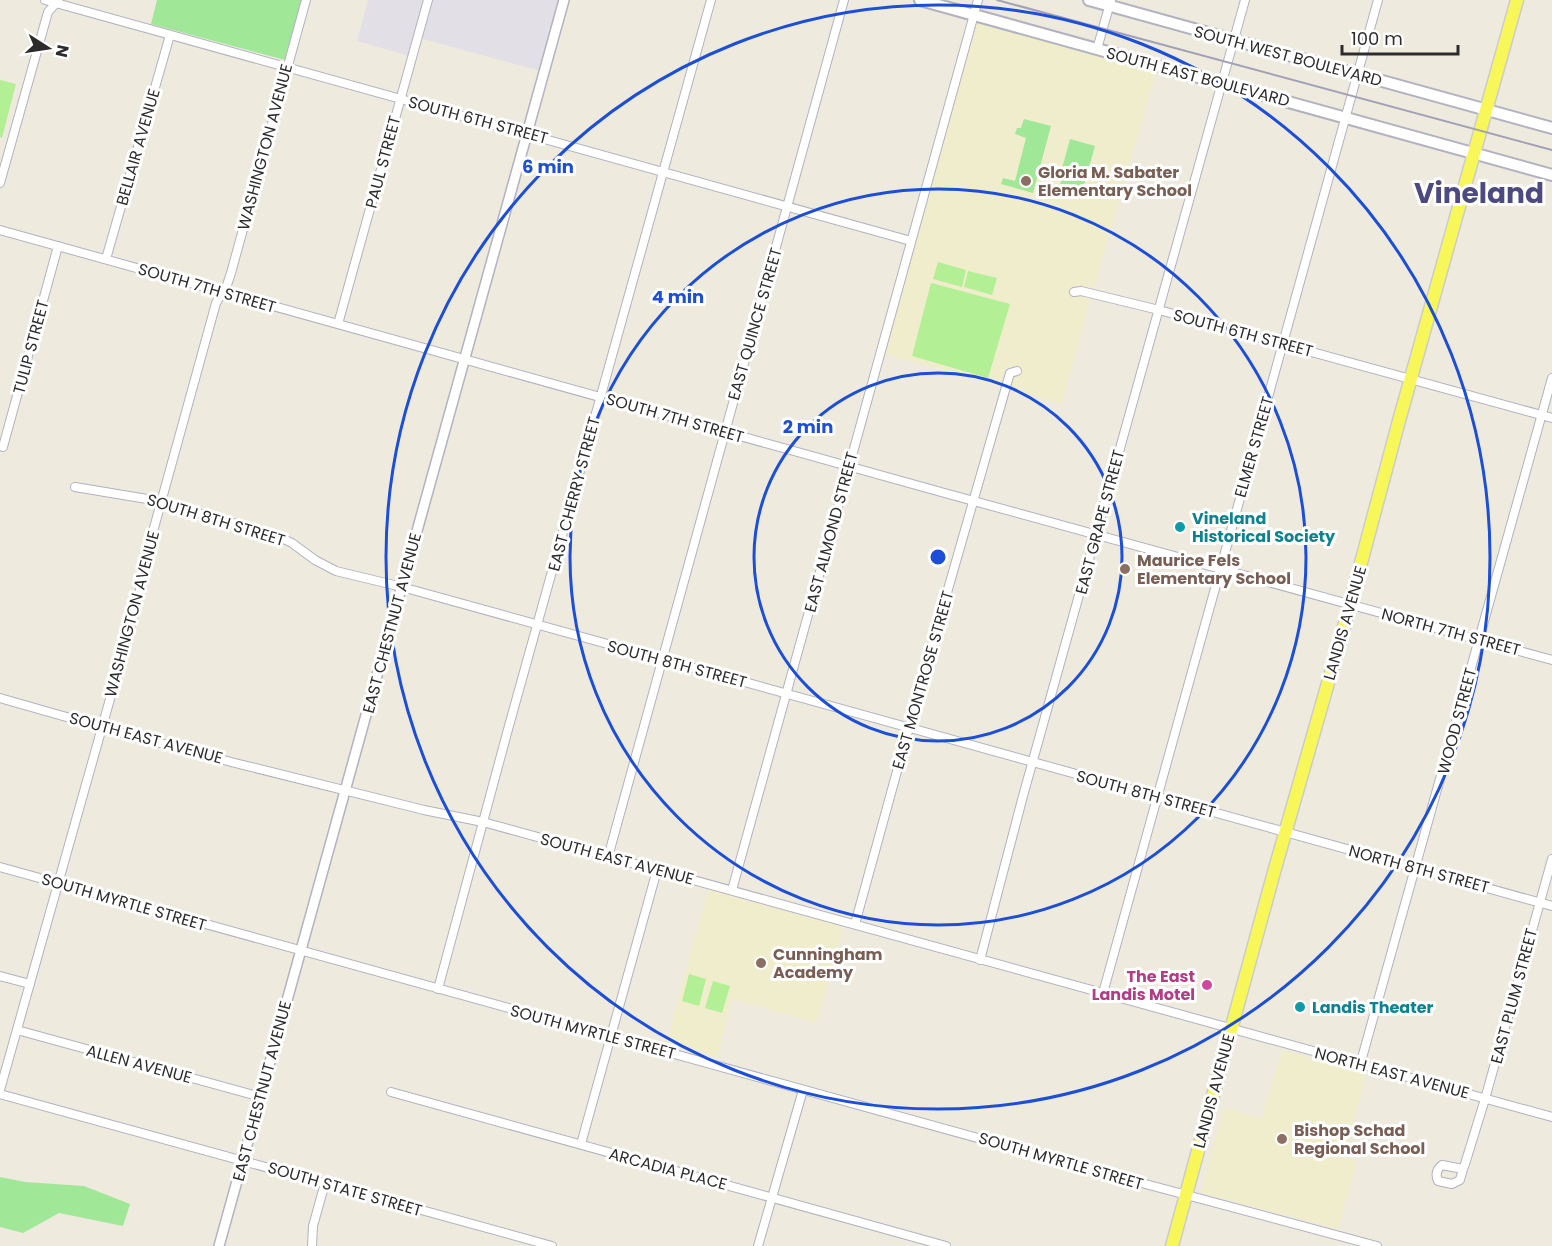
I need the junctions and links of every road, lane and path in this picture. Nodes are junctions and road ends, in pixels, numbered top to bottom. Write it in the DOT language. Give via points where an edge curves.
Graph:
graph roads {
  1 [pos="45,0"];
  2 [pos="306,0"];
  3 [pos="428,0"];
  4 [pos="564,0"];
  5 [pos="711,0"];
  6 [pos="844,0"];
  7 [pos="920,0"];
  8 [pos="978,0"];
  9 [pos="1089,0"];
  10 [pos="1245,0"];
  11 [pos="1378,0"];
  12 [pos="1518,0"];
  13 [pos="57,2"];
  14 [pos="1110,3"];
  15 [pos="974,15"];
  16 [pos="170,35"];
  17 [pos="1234,41"];
  18 [pos="1097,49"];
  19 [pos="287,67"];
  20 [pos="1357,75"];
  21 [pos="1222,83"];
  22 [pos="400,99"];
  23 [pos="1487,110"];
  24 [pos="1345,117"];
  25 [pos="1552,128"];
  26 [pos="528,133"];
  27 [pos="1475,153"];
  28 [pos="664,172"];
  29 [pos="1552,175"];
  30 [pos="0,183"];
  31 [pos="788,206"];
  32 [pos="0,230"];
  33 [pos="912,241"];
  34 [pos="58,246"];
  35 [pos="106,260"];
  36 [pos="223,292"];
  37 [pos="1074,292"];
  38 [pos="1159,310"];
  39 [pos="338,324"];
  40 [pos="1283,344"];
  41 [pos="465,359"];
  42 [pos="1017,371"];
  43 [pos="1552,378"];
  44 [pos="1411,379"];
  45 [pos="601,398"];
  46 [pos="1542,415"];
  47 [pos="1552,418"];
  48 [pos="724,432"];
  49 [pos="3,447"];
  50 [pos="849,466"];
  51 [pos="75,487"];
  52 [pos="973,501"];
  53 [pos="161,502"];
  54 [pos="1097,534"];
  55 [pos="1220,569"];
  56 [pos="402,587"];
  57 [pos="1350,604"];
  58 [pos="538,626"];
  59 [pos="1479,640"];
  60 [pos="662,659"];
  61 [pos="1552,660"];
  62 [pos="786,694"];
  63 [pos="0,698"];
  64 [pos="102,727"];
  65 [pos="910,728"];
  66 [pos="1033,763"];
  67 [pos="345,790"];
  68 [pos="1157,796"];
  69 [pos="483,822"];
  70 [pos="1285,832"];
  71 [pos="608,857"];
  72 [pos="1552,859"];
  73 [pos="0,867"];
  74 [pos="1416,868"];
  75 [pos="657,870"];
  76 [pos="57,884"];
  77 [pos="732,890"];
  78 [pos="1540,902"];
  79 [pos="1552,906"];
  80 [pos="855,924"];
  81 [pos="301,951"];
  82 [pos="980,960"];
  83 [pos="0,976"];
  84 [pos="30,984"];
  85 [pos="438,989"];
  86 [pos="1103,993"];
  87 [pos="17,1030"];
  88 [pos="1232,1030"];
  89 [pos="611,1037"];
  90 [pos="1360,1065"];
  91 [pos="804,1090"];
  92 [pos="0,1092"];
  93 [pos="391,1092"];
  94 [pos="261,1097"];
  95 [pos="1485,1099"];
  96 [pos="1552,1117"];
  97 [pos="582,1144"];
  98 [pos="243,1161"];
  99 [pos="1462,1169"];
  100 [pos="325,1183"];
  101 [pos="1186,1195"];
  102 [pos="773,1197"];
  103 [pos="219,1246"];
  104 [pos="312,1246"];
  105 [pos="552,1246"];
  106 [pos="759,1246"];
  107 [pos="946,1246"];
  108 [pos="1172,1246"];
  109 [pos="1377,1246"];
  1 -- 13 [label="street, SOUTH 6TH STREET"];
  2 -- 19 [label="street, WASHINGTON AVENUE"];
  3 -- 22 [label="street, PAUL STREET"];
  4 -- 26 [label="street, EAST CHESTNUT AVENUE"];
  5 -- 28 [label="street, EAST CHERRY STREET"];
  6 -- 31 [label="street, EAST QUINCE STREET"];
  7 -- 15 [label="main road, SOUTH EAST BOULEVARD"];
  8 -- 15 [label="street, EAST ALMOND STREET"];
  9 -- 14 [label="main road, SOUTH WEST BOULEVARD"];
  10 -- 17 [label="street, EAST GRAPE STREET"];
  11 -- 20 [label="street, ELMER STREET"];
  12 -- 23 [label="main road, LANDIS AVENUE"];
  13 -- 16 [label="street, SOUTH 6TH STREET"];
  13 -- 30 [label="street" via="48,12"];
  14 -- 17 [label="main road, SOUTH WEST BOULEVARD"];
  14 -- 18 [label="street"];
  15 -- 18 [label="main road, SOUTH EAST BOULEVARD"];
  15 -- 33 [label="street, EAST ALMOND STREET"];
  16 -- 19 [label="street, SOUTH 6TH STREET"];
  16 -- 35 [label="street, BELLAIR AVENUE"];
  17 -- 20 [label="main road, SOUTH WEST BOULEVARD"];
  17 -- 21 [label="street, EAST GRAPE STREET"];
  18 -- 21 [label="main road, SOUTH EAST BOULEVARD"];
  19 -- 22 [label="street, SOUTH 6TH STREET"];
  19 -- 36 [label="street, WASHINGTON AVENUE"];
  20 -- 23 [label="main road, SOUTH WEST BOULEVARD"];
  20 -- 24 [label="street, ELMER STREET"];
  21 -- 24 [label="main road, SOUTH EAST BOULEVARD"];
  21 -- 38 [label="street, EAST GRAPE STREET"];
  22 -- 26 [label="street, SOUTH 6TH STREET"];
  22 -- 39 [label="street, PAUL STREET"];
  23 -- 25 [label="main road, SOUTH WEST BOULEVARD"];
  23 -- 27 [label="main road, LANDIS AVENUE"];
  24 -- 27 [label="main road, SOUTH EAST BOULEVARD"];
  24 -- 40 [label="street, ELMER STREET"];
  26 -- 28 [label="street, SOUTH 6TH STREET"];
  26 -- 41 [label="street, EAST CHESTNUT AVENUE"];
  27 -- 29 [label="main road, SOUTH EAST BOULEVARD"];
  27 -- 44 [label="main road, LANDIS AVENUE"];
  28 -- 31 [label="street, SOUTH 6TH STREET"];
  28 -- 45 [label="street, EAST CHERRY STREET"];
  31 -- 33 [label="street, SOUTH 6TH STREET"];
  31 -- 48 [label="street, EAST QUINCE STREET"];
  32 -- 34 [label="street, SOUTH 7TH STREET"];
  33 -- 50 [label="street, EAST ALMOND STREET"];
  34 -- 35 [label="street, SOUTH 7TH STREET"];
  34 -- 49 [label="street, TULIP STREET"];
  35 -- 36 [label="street, SOUTH 7TH STREET"];
  36 -- 39 [label="street, SOUTH 7TH STREET"];
  36 -- 53 [label="street, WASHINGTON AVENUE" via="216,303"];
  37 -- 38 [label="street, SOUTH 6TH STREET"];
  38 -- 40 [label="street, SOUTH 6TH STREET"];
  38 -- 54 [label="street, EAST GRAPE STREET"];
  39 -- 41 [label="street, SOUTH 7TH STREET"];
  40 -- 44 [label="street, SOUTH 6TH STREET"];
  40 -- 55 [label="street, ELMER STREET"];
  41 -- 45 [label="street, SOUTH 7TH STREET"];
  41 -- 56 [label="street, EAST CHESTNUT AVENUE"];
  42 -- 52 [label="street, EAST MONTROSE STREET" via="1010,373"];
  43 -- 46 [label="street, WOOD STREET"];
  44 -- 46 [label="street, SOUTH 6TH STREET"];
  44 -- 57 [label="main road, LANDIS AVENUE"];
  45 -- 48 [label="street, SOUTH 7TH STREET"];
  45 -- 58 [label="street, EAST CHERRY STREET"];
  46 -- 47 [label="street, SOUTH 6TH STREET"];
  46 -- 59 [label="street, WOOD STREET"];
  48 -- 50 [label="street, SOUTH 7TH STREET"];
  48 -- 60 [label="street, EAST QUINCE STREET"];
  50 -- 52 [label="street, SOUTH 7TH STREET"];
  50 -- 62 [label="street, EAST ALMOND STREET"];
  51 -- 53 [label="street, SOUTH 8TH STREET"];
  52 -- 54 [label="street, SOUTH 7TH STREET"];
  52 -- 65 [label="street, EAST MONTROSE STREET"];
  53 -- 56 [label="street, SOUTH 8TH STREET" via="275,535 336,571"];
  53 -- 64 [label="street, WASHINGTON AVENUE"];
  54 -- 55 [label="street, SOUTH 7TH STREET"];
  54 -- 66 [label="street, EAST GRAPE STREET"];
  55 -- 57 [label="street, SOUTH 7TH STREET"];
  55 -- 68 [label="street, ELMER STREET"];
  56 -- 58 [label="street, SOUTH 8TH STREET"];
  56 -- 67 [label="street, EAST CHESTNUT AVENUE"];
  57 -- 59 [label="street, NORTH 7TH STREET"];
  57 -- 70 [label="main road, LANDIS AVENUE"];
  58 -- 60 [label="street, SOUTH 8TH STREET"];
  58 -- 69 [label="street, EAST CHERRY STREET"];
  59 -- 61 [label="street, NORTH 7TH STREET"];
  59 -- 74 [label="street, WOOD STREET"];
  60 -- 62 [label="street, SOUTH 8TH STREET"];
  60 -- 71 [label="street, EAST QUINCE STREET"];
  62 -- 65 [label="street, SOUTH 8TH STREET"];
  62 -- 77 [label="street, EAST ALMOND STREET"];
  63 -- 64 [label="street, SOUTH EAST AVENUE"];
  64 -- 67 [label="street, SOUTH EAST AVENUE"];
  64 -- 76 [label="street, WASHINGTON AVENUE"];
  65 -- 66 [label="street, SOUTH 8TH STREET"];
  65 -- 80 [label="street, EAST MONTROSE STREET"];
  66 -- 68 [label="street, SOUTH 8TH STREET"];
  66 -- 82 [label="street, EAST GRAPE STREET"];
  67 -- 69 [label="street, SOUTH EAST AVENUE"];
  67 -- 81 [label="street, EAST CHESTNUT AVENUE"];
  68 -- 70 [label="street, SOUTH 8TH STREET"];
  68 -- 86 [label="street, ELMER STREET"];
  69 -- 71 [label="street, SOUTH EAST AVENUE"];
  69 -- 85 [label="street, EAST CHERRY STREET"];
  70 -- 74 [label="street, NORTH 8TH STREET"];
  70 -- 88 [label="main road, LANDIS AVENUE"];
  71 -- 75 [label="street, SOUTH EAST AVENUE"];
  72 -- 78 [label="street, EAST PLUM STREET"];
  73 -- 76 [label="street, SOUTH MYRTLE STREET"];
  74 -- 78 [label="street, NORTH 8TH STREET"];
  74 -- 90 [label="street, WOOD STREET"];
  75 -- 77 [label="street, SOUTH EAST AVENUE"];
  75 -- 89 [label="street"];
  76 -- 81 [label="street, SOUTH MYRTLE STREET"];
  76 -- 84 [label="street, WASHINGTON AVENUE"];
  77 -- 80 [label="street, SOUTH EAST AVENUE"];
  78 -- 79 [label="street, NORTH 8TH STREET"];
  78 -- 95 [label="street, EAST PLUM STREET"];
  80 -- 82 [label="street, SOUTH EAST AVENUE"];
  81 -- 85 [label="street, SOUTH MYRTLE STREET"];
  81 -- 94 [label="street, EAST CHESTNUT AVENUE"];
  82 -- 86 [label="street, SOUTH EAST AVENUE"];
  83 -- 84 [label="street"];
  84 -- 87 [label="street, WASHINGTON AVENUE"];
  85 -- 89 [label="street, SOUTH MYRTLE STREET"];
  86 -- 88 [label="street, SOUTH EAST AVENUE"];
  87 -- 92 [label="street, WASHINGTON AVENUE"];
  87 -- 94 [label="street, ALLEN AVENUE"];
  88 -- 90 [label="street, NORTH EAST AVENUE"];
  88 -- 101 [label="main road, LANDIS AVENUE"];
  89 -- 91 [label="street, SOUTH MYRTLE STREET"];
  89 -- 97 [label="street"];
  90 -- 95 [label="street, NORTH EAST AVENUE"];
  91 -- 101 [label="street, SOUTH MYRTLE STREET"];
  91 -- 102 [label="street"];
  92 -- 98 [label="street, SOUTH STATE STREET"];
  93 -- 97 [label="street, ARCADIA PLACE"];
  94 -- 98 [label="street, EAST CHESTNUT AVENUE"];
  95 -- 96 [label="street, NORTH EAST AVENUE"];
  95 -- 99 [label="street, EAST PLUM STREET"];
  97 -- 102 [label="street, ARCADIA PLACE"];
  98 -- 100 [label="street, SOUTH STATE STREET"];
  98 -- 103 [label="street, EAST CHESTNUT AVENUE"];
  100 -- 104 [label="street" via="313,1226"];
  100 -- 105 [label="street, SOUTH STATE STREET"];
  101 -- 108 [label="main road, LANDIS AVENUE"];
  101 -- 109 [label="street, SOUTH MYRTLE STREET"];
  102 -- 106 [label="street"];
  102 -- 107 [label="street, ARCADIA PLACE"];
}
